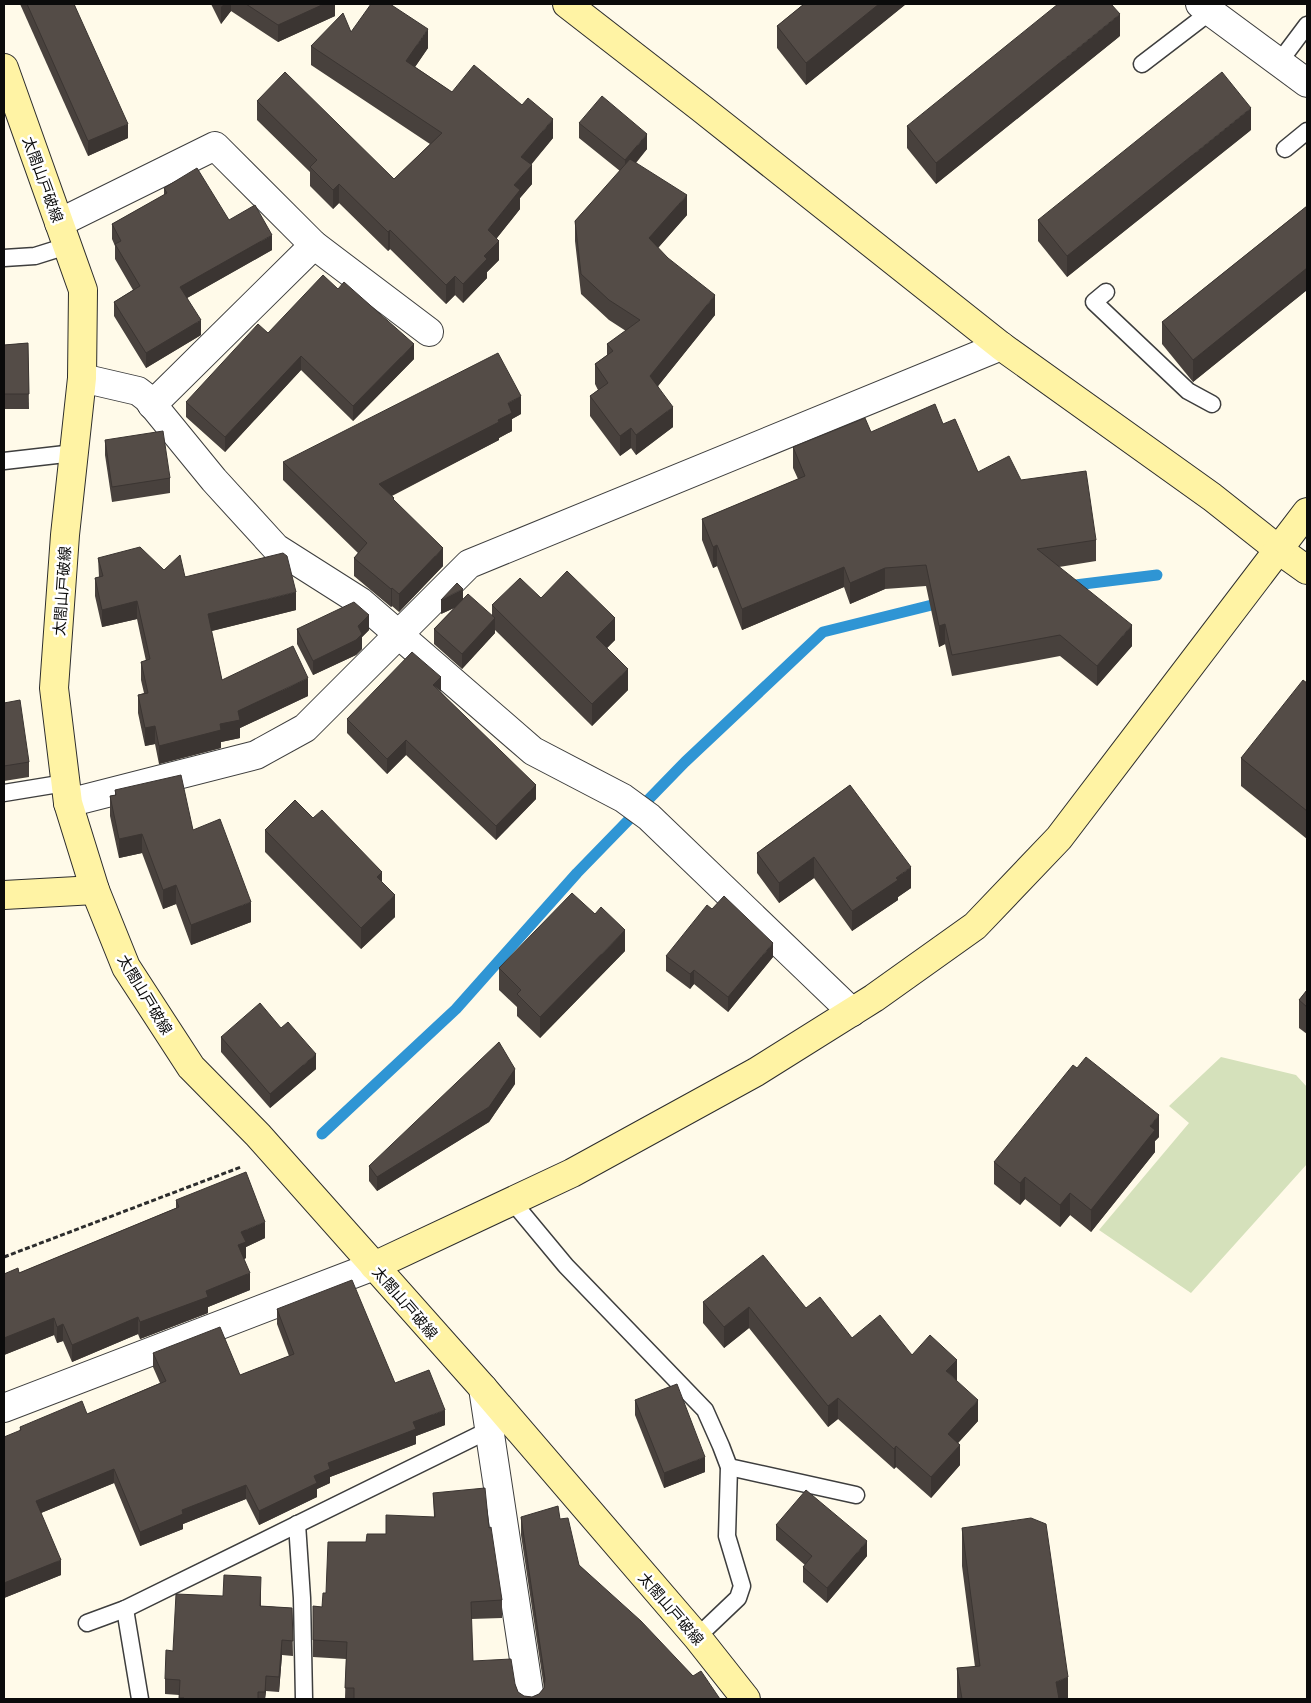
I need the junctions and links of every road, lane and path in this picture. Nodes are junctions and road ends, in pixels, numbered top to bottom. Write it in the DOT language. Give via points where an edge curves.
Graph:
graph roads {
  1 [pos="567,4"];
  2 [pos="1205,8"];
  3 [pos="1307,25"];
  4 [pos="1280,61"];
  5 [pos="1142,64"];
  6 [pos="4,68"];
  7 [pos="1307,83"];
  8 [pos="1307,131"];
  9 [pos="1285,148"];
  10 [pos="63,234"];
  11 [pos="314,245"];
  12 [pos="4,258"];
  13 [pos="1106,292"];
  14 [pos="429,332"];
  15 [pos="1001,346"];
  16 [pos="82,378"];
  17 [pos="152,404"];
  18 [pos="1212,404"];
  19 [pos="74,452"];
  20 [pos="4,461"];
  21 [pos="1307,512"];
  22 [pos="1279,550"];
  23 [pos="1307,570"];
  24 [pos="398,636"];
  25 [pos="4,793"];
  26 [pos="67,793"];
  27 [pos="94,890"];
  28 [pos="4,895"];
  29 [pos="852,1012"];
  30 [pos="274,1153"];
  31 [pos="512,1202"];
  32 [pos="4,1257"];
  33 [pos="374,1266"];
  34 [pos="483,1388"];
  35 [pos="4,1408"];
  36 [pos="489,1430"];
  37 [pos="729,1467"];
  38 [pos="856,1495"];
  39 [pos="297,1524"];
  40 [pos="125,1609"];
  41 [pos="87,1623"];
  42 [pos="697,1637"];
  43 [pos="140,1699"];
  44 [pos="304,1699"];
  45 [pos="530,1699"];
  46 [pos="746,1699"];
  1 -- 15 [label="street"];
  2 -- 4 [label="street"];
  2 -- 5 [label="lane"];
  3 -- 4 [label="lane"];
  4 -- 7 [label="street"];
  6 -- 10 [label="street, 太閤山戸破線"];
  8 -- 9 [label="lane"];
  10 -- 11 [label="street" via="216,146"];
  10 -- 12 [label="lane" via="35,256"];
  10 -- 16 [label="street, 太閤山戸破線" via="83,290"];
  11 -- 14 [label="street"];
  11 -- 17 [label="street"];
  13 -- 18 [label="lane" via="1094,302 1188,391"];
  15 -- 22 [label="street" via="1212,496"];
  15 -- 24 [label="street" via="470,564"];
  16 -- 17 [label="street" via="138,391"];
  16 -- 19 [label="street, 太閤山戸破線"];
  17 -- 24 [label="street" via="214,480 276,548 361,602"];
  19 -- 20 [label="lane"];
  19 -- 26 [label="street, 太閤山戸破線" via="54,688"];
  21 -- 22 [label="street"];
  22 -- 23 [label="street"];
  22 -- 29 [label="street" via="1059,838 975,926"];
  24 -- 26 [label="street" via="305,728 256,755"];
  24 -- 29 [label="street" via="533,751 623,798 649,817"];
  25 -- 26 [label="lane"];
  26 -- 27 [label="street, 太閤山戸破線"];
  27 -- 28 [label="street"];
  27 -- 30 [label="street, 太閤山戸破線" via="126,967 191,1067"];
  29 -- 31 [label="street" via="756,1072 572,1173"];
  30 -- 32 [label="path"];
  30 -- 33 [label="street, 太閤山戸破線"];
  31 -- 33 [label="street"];
  31 -- 37 [label="lane" via="566,1266 705,1410"];
  33 -- 34 [label="street, 太閤山戸破線"];
  33 -- 35 [label="street"];
  34 -- 36 [label="street"];
  34 -- 42 [label="street, 太閤山戸破線"];
  36 -- 39 [label="lane"];
  36 -- 45 [label="street"];
  37 -- 38 [label="lane"];
  37 -- 42 [label="lane" via="728,1536 742,1586 738,1598"];
  39 -- 40 [label="lane"];
  39 -- 44 [label="lane"];
  40 -- 41 [label="lane"];
  40 -- 43 [label="lane"];
  42 -- 46 [label="street, 太閤山戸破線"];
}
